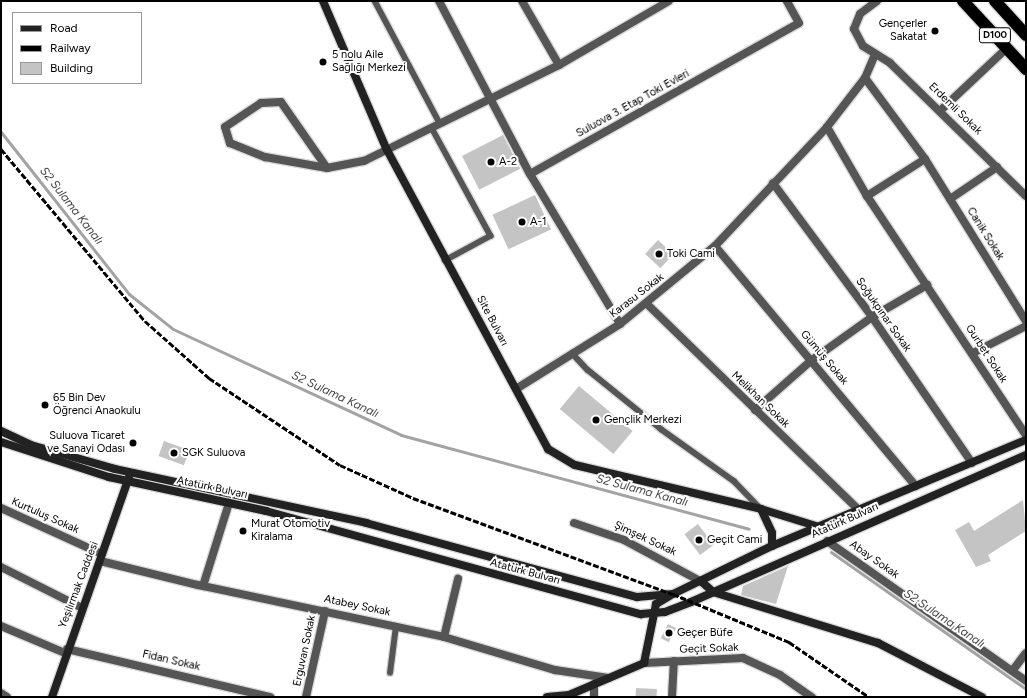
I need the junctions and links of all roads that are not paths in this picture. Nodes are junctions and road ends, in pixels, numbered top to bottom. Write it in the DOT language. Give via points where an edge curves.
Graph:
graph roads {
  1 [pos="323,1"];
  2 [pos="374,1"];
  3 [pos="439,1"];
  4 [pos="522,1"];
  5 [pos="670,1"];
  6 [pos="787,1"];
  7 [pos="877,1"];
  8 [pos="963,1"];
  9 [pos="995,1"];
  10 [pos="1026,35"];
  11 [pos="1007,48"];
  12 [pos="875,54"];
  13 [pos="559,65"];
  14 [pos="1026,70"];
  15 [pos="865,78"];
  16 [pos="492,99"];
  17 [pos="941,110"];
  18 [pos="440,123"];
  19 [pos="826,127"];
  20 [pos="432,128"];
  21 [pos="387,150"];
  22 [pos="925,159"];
  23 [pos="997,167"];
  24 [pos="327,168"];
  25 [pos="530,174"];
  26 [pos="773,183"];
  27 [pos="867,196"];
  28 [pos="1026,196"];
  29 [pos="950,199"];
  30 [pos="715,246"];
  31 [pos="445,262"];
  32 [pos="927,285"];
  33 [pos="647,304"];
  34 [pos="872,317"];
  35 [pos="1026,321"];
  36 [pos="620,324"];
  37 [pos="1026,326"];
  38 [pos="572,353"];
  39 [pos="973,354"];
  40 [pos="812,360"];
  41 [pos="516,389"];
  42 [pos="755,410"];
  43 [pos="1,431"];
  44 [pos="1026,435"];
  45 [pos="1026,440"];
  46 [pos="1,442"];
  47 [pos="1026,455"];
  48 [pos="972,463"];
  49 [pos="130,472"];
  50 [pos="127,481"];
  51 [pos="916,486"];
  52 [pos="229,503"];
  53 [pos="1,508"];
  54 [pos="761,509"];
  55 [pos="859,510"];
  56 [pos="574,523"];
  57 [pos="819,527"];
  58 [pos="827,541"];
  59 [pos="772,546"];
  60 [pos="101,557"];
  61 [pos="1,567"];
  62 [pos="458,579"];
  63 [pos="702,582"];
  64 [pos="202,586"];
  65 [pos="713,592"];
  66 [pos="673,594"];
  67 [pos="82,608"];
  68 [pos="325,610"];
  69 [pos="654,613"];
  70 [pos="1,626"];
  71 [pos="396,626"];
  72 [pos="444,637"];
  73 [pos="66,651"];
  74 [pos="1026,653"];
  75 [pos="674,661"];
  76 [pos="644,663"];
  77 [pos="1013,670"];
  78 [pos="390,673"];
  79 [pos="608,678"];
  80 [pos="1026,681"];
  81 [pos="594,684"];
  82 [pos="1,693"];
  83 [pos="7,697"];
  84 [pos="52,697"];
  85 [pos="270,697"];
  86 [pos="306,697"];
  87 [pos="548,697"];
  88 [pos="594,697"];
  89 [pos="672,697"];
  90 [pos="812,697"];
  91 [pos="982,697"];
  1 -- 21 [label="main road, Site Bulvarı"];
  2 -- 18 [label="lane"];
  3 -- 16 [label="street"];
  4 -- 13 [label="street"];
  5 -- 13 [label="street"];
  6 -- 25 [label="street, Suluova 3. Etap Toki Evleri" via="799,22"];
  7 -- 12 [label="street, Erdemli Sokak" via="860,14 854,29 863,46"];
  8 -- 11 [label="highway, D100"];
  9 -- 10 [label="highway, D100"];
  11 -- 14 [label="highway, D100"];
  11 -- 17 [label="street"];
  12 -- 15 [label="street, Karasu Sokak"];
  12 -- 17 [label="street, Erdemli Sokak" via="890,63"];
  13 -- 16 [label="street"];
  15 -- 19 [label="street, Karasu Sokak"];
  15 -- 22 [label="street, Canik Sokak"];
  16 -- 18 [label="street"];
  16 -- 25 [label="street"];
  17 -- 23 [label="street, Erdemli Sokak"];
  18 -- 20 [label="street"];
  19 -- 26 [label="street, Karasu Sokak"];
  19 -- 27 [label="street, Gurbet Sokak"];
  20 -- 21 [label="street"];
  20 -- 31 [label="lane" via="491,236"];
  21 -- 24 [label="street" via="364,160"];
  21 -- 31 [label="main road, Site Bulvarı"];
  22 -- 27 [label="street"];
  22 -- 29 [label="street, Canik Sokak"];
  23 -- 28 [label="street, Erdemli Sokak"];
  23 -- 29 [label="street"];
  24 -- 24 [label="street" via="264,157 230,143 225,127 261,103 281,102"];
  25 -- 36 [label="street"];
  26 -- 30 [label="street, Karasu Sokak"];
  26 -- 34 [label="street, Soğukpınar Sokak"];
  27 -- 32 [label="street, Gurbet Sokak"];
  29 -- 35 [label="street, Canik Sokak"];
  30 -- 33 [label="street, Karasu Sokak"];
  30 -- 40 [label="street, Gümüş Sokak"];
  31 -- 41 [label="main road, Site Bulvarı"];
  32 -- 34 [label="street"];
  32 -- 39 [label="street, Gurbet Sokak"];
  33 -- 36 [label="street, Karasu Sokak"];
  33 -- 42 [label="street, Melikhan Sokak"];
  34 -- 40 [label="street"];
  34 -- 48 [label="street, Soğukpınar Sokak"];
  36 -- 38 [label="street, Karasu Sokak"];
  37 -- 39 [label="street"];
  38 -- 41 [label="street, Karasu Sokak"];
  38 -- 54 [label="lane" via="588,370 661,429 734,481"];
  39 -- 44 [label="street, Gurbet Sokak"];
  40 -- 42 [label="street"];
  40 -- 51 [label="street, Gümüş Sokak"];
  41 -- 54 [label="main road, Site Bulvarı" via="548,449 575,466"];
  42 -- 55 [label="street, Melikhan Sokak"];
  43 -- 49 [label="main road, Atatürk Bulvarı" via="31,444"];
  45 -- 48 [label="main road, Atatürk Bulvarı"];
  46 -- 50 [label="main road, Atatürk Bulvarı"];
  47 -- 58 [label="main road, Atatürk Bulvarı"];
  48 -- 51 [label="main road, Atatürk Bulvarı"];
  49 -- 50 [label="main road, Yeşilırmak Caddesi"];
  49 -- 66 [label="main road, Atatürk Bulvarı" via="366,523 637,597"];
  50 -- 52 [label="main road, Atatürk Bulvarı"];
  50 -- 60 [label="main road, Yeşilırmak Caddesi"];
  51 -- 55 [label="main road, Atatürk Bulvarı"];
  52 -- 64 [label="street"];
  52 -- 69 [label="main road, Atatürk Bulvarı" via="640,614"];
  53 -- 60 [label="street, Kurtuluş Sokak"];
  54 -- 57 [label="main road, Site Bulvarı"];
  54 -- 59 [label="main road" via="772,533"];
  55 -- 57 [label="main road, Atatürk Bulvarı"];
  56 -- 63 [label="street, Şimşek Sokak" via="624,540"];
  57 -- 59 [label="main road, Atatürk Bulvarı"];
  58 -- 65 [label="main road, Atatürk Bulvarı"];
  58 -- 77 [label="street, Abay Sokak"];
  59 -- 63 [label="main road, Atatürk Bulvarı"];
  60 -- 64 [label="street, Atabey Sokak"];
  60 -- 67 [label="main road, Yeşilırmak Caddesi"];
  61 -- 67 [label="street"];
  62 -- 72 [label="street"];
  63 -- 65 [label="main road"];
  63 -- 66 [label="main road, Atatürk Bulvarı"];
  64 -- 68 [label="street, Atabey Sokak"];
  65 -- 69 [label="main road, Atatürk Bulvarı"];
  65 -- 91 [label="main road" via="878,643"];
  66 -- 69 [label="main road" via="656,604"];
  67 -- 73 [label="main road, Yeşilırmak Caddesi"];
  68 -- 71 [label="street, Atabey Sokak"];
  68 -- 86 [label="street, Erguvan Sokak"];
  69 -- 76 [label="main road"];
  70 -- 73 [label="street, Fidan Sokak"];
  71 -- 72 [label="street, Atabey Sokak"];
  71 -- 78 [label="lane"];
  72 -- 79 [label="street, Atabey Sokak" via="555,670"];
  73 -- 84 [label="main road, Yeşilırmak Caddesi"];
  73 -- 85 [label="street, Fidan Sokak"];
  74 -- 77 [label="street"];
  75 -- 76 [label="street, Geçit Sokak"];
  75 -- 89 [label="street"];
  75 -- 90 [label="street, Geçit Sokak" via="743,658 780,675"];
  76 -- 79 [label="main road"];
  77 -- 80 [label="street, Abay Sokak"];
  79 -- 81 [label="main road"];
  81 -- 87 [label="main road" via="569,695"];
  81 -- 88 [label="street"];
  82 -- 83 [label="street"];
}
